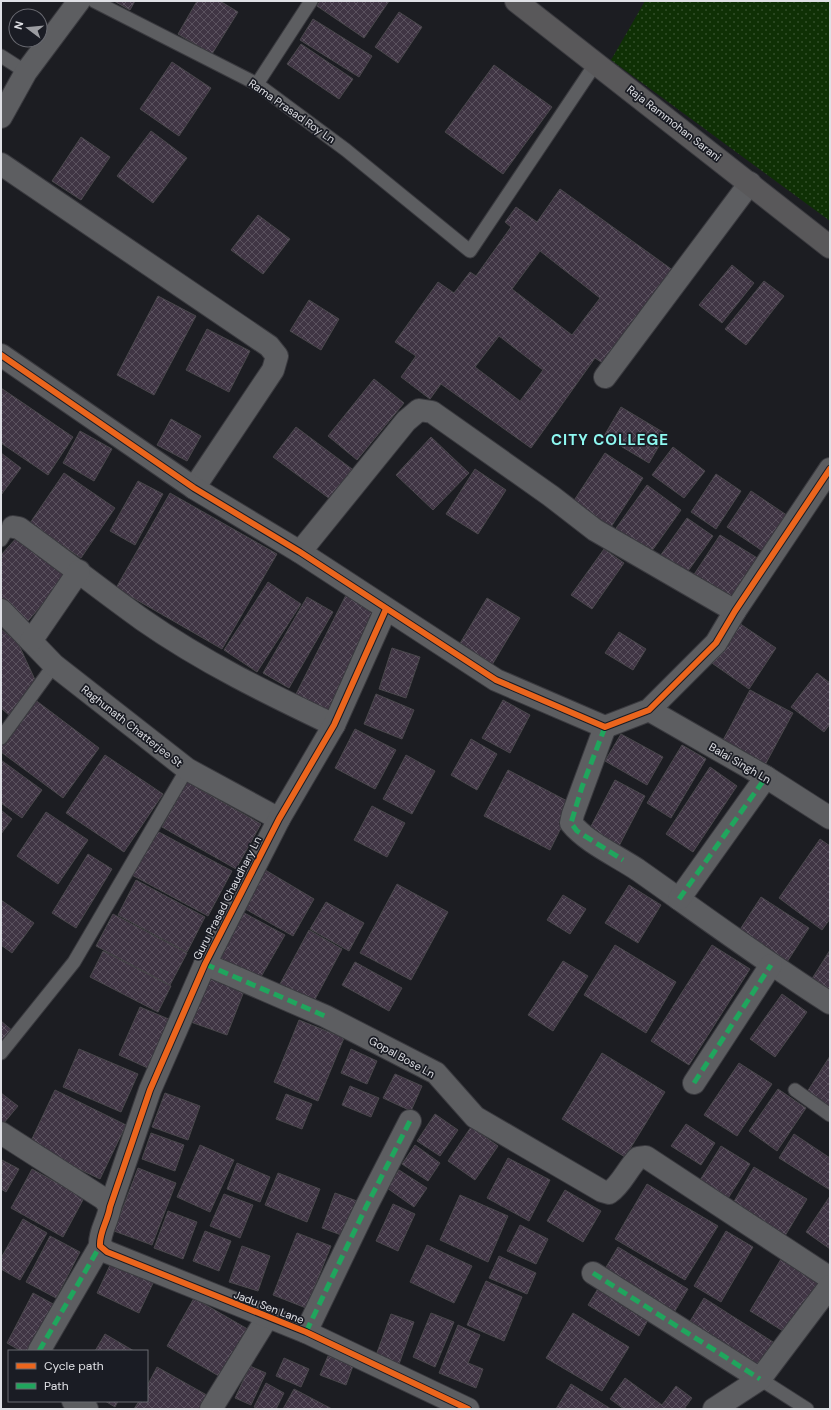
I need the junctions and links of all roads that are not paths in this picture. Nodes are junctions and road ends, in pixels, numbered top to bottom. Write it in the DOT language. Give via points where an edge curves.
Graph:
graph roads {
  1 [pos="79,1"];
  2 [pos="94,1"];
  3 [pos="311,1"];
  4 [pos="516,1"];
  5 [pos="1,56"];
  6 [pos="596,63"];
  7 [pos="26,72"];
  8 [pos="257,84"];
  9 [pos="1,117"];
  10 [pos="1,164"];
  11 [pos="750,183"];
  12 [pos="830,247"];
  13 [pos="1,354"];
  14 [pos="605,377"];
  15 [pos="830,469"];
  16 [pos="194,488"];
  17 [pos="7,533"];
  18 [pos="300,552"];
  19 [pos="79,571"];
  20 [pos="386,609"];
  21 [pos="1,610"];
  22 [pos="735,611"];
  23 [pos="31,642"];
  24 [pos="54,665"];
  25 [pos="649,710"];
  26 [pos="334,725"];
  27 [pos="605,727"];
  28 [pos="1,738"];
  29 [pos="187,769"];
  30 [pos="766,777"];
  31 [pos="830,818"];
  32 [pos="279,819"];
  33 [pos="679,899"];
  34 [pos="204,964"];
  35 [pos="771,965"];
  36 [pos="830,1003"];
  37 [pos="1,1054"];
  38 [pos="694,1083"];
  39 [pos="795,1090"];
  40 [pos="830,1115"];
  41 [pos="410,1121"];
  42 [pos="1,1133"];
  43 [pos="110,1207"];
  44 [pos="100,1246"];
  45 [pos="593,1273"];
  46 [pos="830,1278"];
  47 [pos="830,1286"];
  48 [pos="267,1318"];
  49 [pos="306,1332"];
  50 [pos="40,1350"];
  51 [pos="760,1379"];
  52 [pos="74,1402"];
  53 [pos="87,1409"];
  54 [pos="211,1409"];
  55 [pos="468,1409"];
  56 [pos="714,1409"];
  57 [pos="807,1409"];
  1 -- 7 [label="street"];
  2 -- 8 [label="lane, Rama Prasad Roy Ln"];
  3 -- 8 [label="lane"];
  4 -- 6 [label="main road, Raja Rammohan Sarani"];
  5 -- 7 [label="lane"];
  6 -- 8 [label="lane, Rama Prasad Roy Ln" via="470,251 346,150"];
  6 -- 11 [label="main road, Raja Rammohan Sarani"];
  7 -- 9 [label="street"];
  10 -- 16 [label="street" via="269,346 277,356 273,370"];
  11 -- 12 [label="main road, Raja Rammohan Sarani"];
  11 -- 14 [label="street"];
  13 -- 16 [label="street"];
  15 -- 22 [label="street"];
  16 -- 18 [label="street"];
  17 -- 19 [label="street" via="19,528"];
  18 -- 20 [label="street"];
  18 -- 22 [label="street" via="406,420 419,410 432,412 595,530"];
  19 -- 23 [label="street"];
  19 -- 26 [label="street" via="144,620 242,680"];
  20 -- 26 [label="street, Guru Prasad Chaudhary Ln"];
  20 -- 27 [label="street" via="496,680"];
  21 -- 23 [label="street, Raghunath Chatterjee St"];
  22 -- 25 [label="street" via="716,643"];
  23 -- 24 [label="street, Raghunath Chatterjee St"];
  24 -- 28 [label="lane"];
  24 -- 29 [label="street, Raghunath Chatterjee St"];
  25 -- 27 [label="street"];
  25 -- 30 [label="street, Balai Singh Ln"];
  26 -- 32 [label="street, Guru Prasad Chaudhary Ln"];
  27 -- 33 [label="street" via="571,824 577,831"];
  29 -- 32 [label="street, Raghunath Chatterjee St"];
  29 -- 37 [label="lane" via="74,962"];
  30 -- 31 [label="street, Balai Singh Ln"];
  30 -- 33 [label="street"];
  32 -- 34 [label="street, Guru Prasad Chaudhary Ln"];
  33 -- 35 [label="street"];
  34 -- 43 [label="street, Guru Prasad Chaudhary Ln" via="150,1090"];
  34 -- 46 [label="street, Gopal Bose Ln" via="325,1016 436,1073 475,1117 602,1191 610,1193 617,1187 630,1165 638,1158 646,1157"];
  35 -- 36 [label="street"];
  35 -- 38 [label="street"];
  39 -- 40 [label="lane"];
  41 -- 49 [label="street"];
  42 -- 43 [label="street" via="104,1199"];
  43 -- 44 [label="street" via="100,1236"];
  44 -- 48 [label="street, Jadu Sen Lane" via="107,1252"];
  44 -- 50 [label="street"];
  45 -- 51 [label="street"];
  47 -- 51 [label="street"];
  48 -- 49 [label="street, Jadu Sen Lane"];
  48 -- 54 [label="street"];
  49 -- 55 [label="street, Jadu Sen Lane"];
  51 -- 56 [label="street"];
  51 -- 57 [label="lane"];
  52 -- 53 [label="street"];
}
